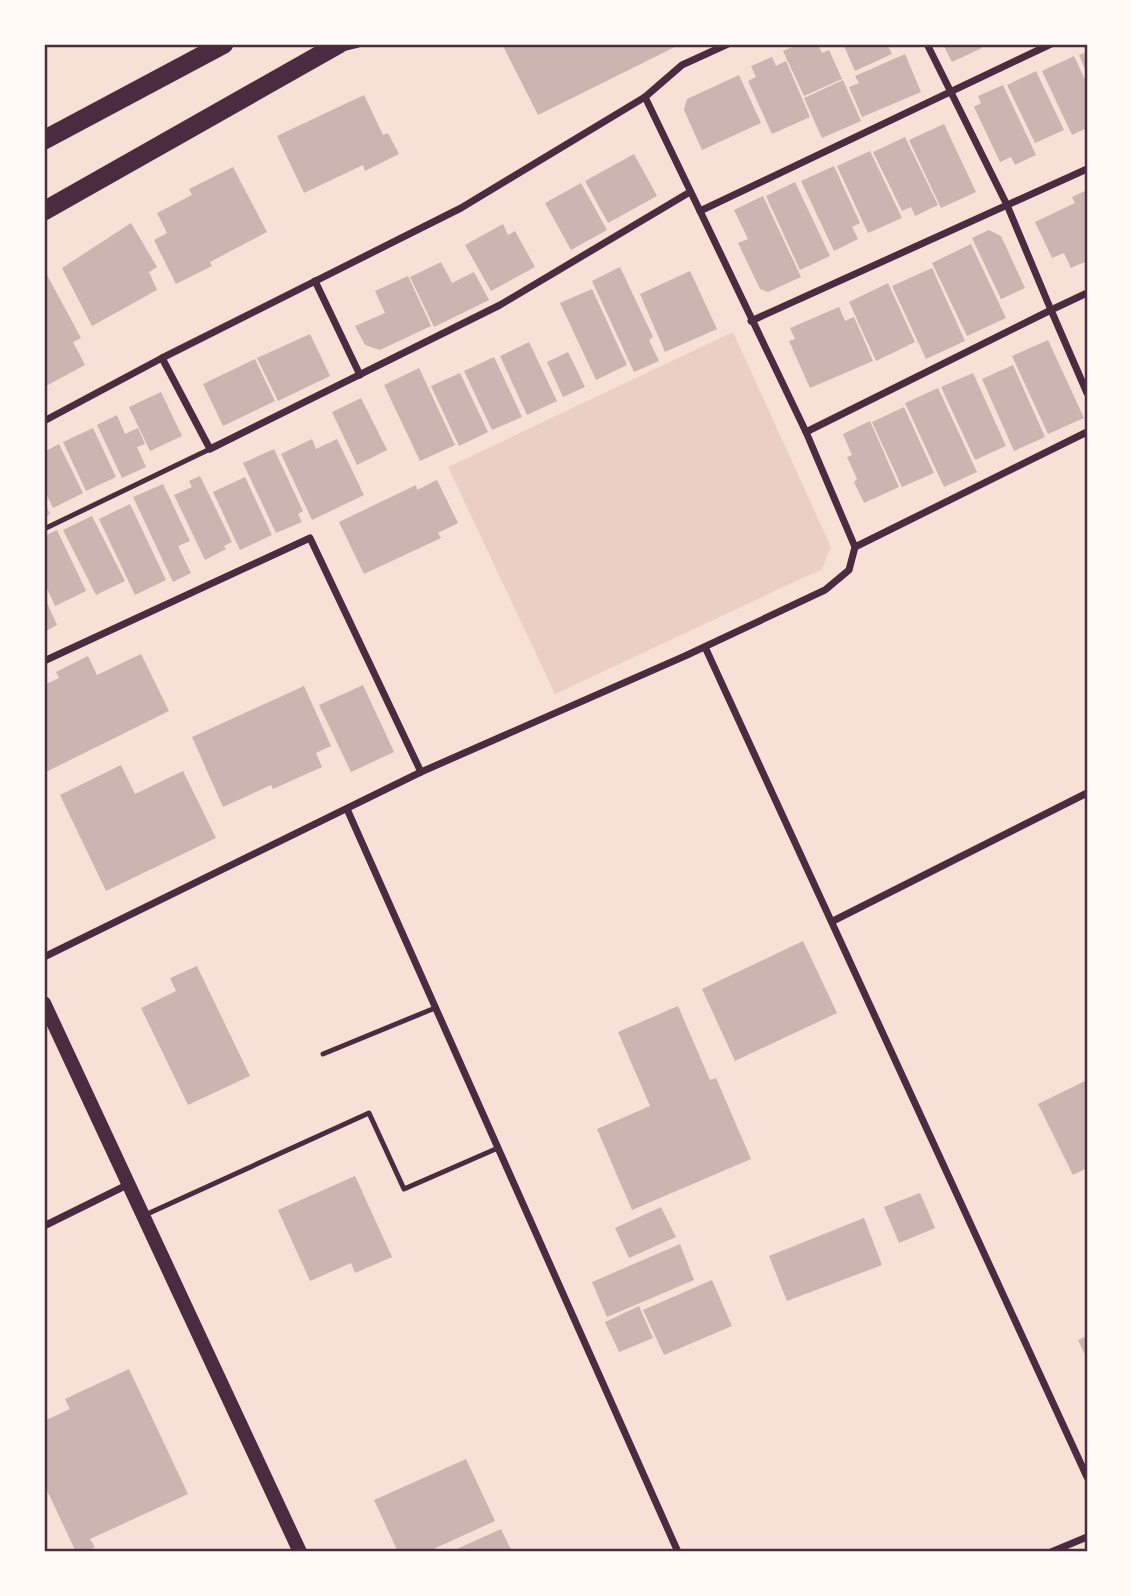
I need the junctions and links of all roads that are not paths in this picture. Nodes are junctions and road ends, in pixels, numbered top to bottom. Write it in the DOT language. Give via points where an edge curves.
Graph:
graph roads {
  1 [pos="224,44"];
  2 [pos="339,44"];
  3 [pos="358,44"];
  4 [pos="728,44"];
  5 [pos="927,44"];
  6 [pos="1051,44"];
  7 [pos="319,54"];
  8 [pos="950,91"];
  9 [pos="645,97"];
  10 [pos="44,140"];
  11 [pos="1087,169"];
  12 [pos="690,192"];
  13 [pos="1007,205"];
  14 [pos="44,211"];
  15 [pos="700,211"];
  16 [pos="314,281"];
  17 [pos="1087,293"];
  18 [pos="1051,310"];
  19 [pos="751,321"];
  20 [pos="162,358"];
  21 [pos="360,374"];
  22 [pos="1087,393"];
  23 [pos="44,421"];
  24 [pos="806,432"];
  25 [pos="1087,432"];
  26 [pos="210,449"];
  27 [pos="44,529"];
  28 [pos="855,547"];
  29 [pos="705,647"];
  30 [pos="44,661"];
  31 [pos="421,772"];
  32 [pos="1087,793"];
  33 [pos="347,809"];
  34 [pos="832,921"];
  35 [pos="44,957"];
  36 [pos="44,1003"];
  37 [pos="435,1008"];
  38 [pos="323,1054"];
  39 [pos="498,1148"];
  40 [pos="127,1185"];
  41 [pos="142,1217"];
  42 [pos="44,1226"];
  43 [pos="1087,1477"];
  44 [pos="1087,1537"];
  45 [pos="300,1552"];
  46 [pos="678,1552"];
  47 [pos="1051,1552"];
  1 -- 10 [label="highway"];
  2 -- 7 [label="highway"];
  3 -- 7 [label="street"];
  4 -- 9 [label="street" via="682,65"];
  5 -- 8 [label="street"];
  6 -- 8 [label="street"];
  7 -- 14 [label="highway"];
  8 -- 13 [label="street"];
  8 -- 15 [label="street"];
  9 -- 12 [label="street"];
  9 -- 16 [label="street" via="461,208"];
  11 -- 13 [label="street"];
  12 -- 15 [label="street"];
  12 -- 21 [label="street" via="500,304"];
  13 -- 18 [label="street"];
  13 -- 19 [label="street"];
  15 -- 19 [label="street"];
  16 -- 20 [label="street"];
  16 -- 21 [label="street"];
  17 -- 18 [label="street"];
  18 -- 22 [label="street"];
  18 -- 24 [label="street"];
  19 -- 24 [label="street"];
  20 -- 23 [label="street"];
  20 -- 26 [label="street"];
  21 -- 26 [label="street"];
  24 -- 28 [label="street"];
  25 -- 28 [label="street"];
  26 -- 27 [label="lane"];
  28 -- 29 [label="street" via="849,570 825,590"];
  29 -- 31 [label="street"];
  29 -- 34 [label="street"];
  30 -- 31 [label="street" via="310,538"];
  31 -- 33 [label="street"];
  32 -- 34 [label="street"];
  33 -- 35 [label="street"];
  33 -- 37 [label="street"];
  34 -- 43 [label="street"];
  36 -- 40 [label="main road"];
  37 -- 38 [label="lane"];
  37 -- 39 [label="street"];
  39 -- 41 [label="lane" via="404,1189 369,1112"];
  39 -- 46 [label="street"];
  40 -- 41 [label="main road"];
  40 -- 42 [label="street"];
  41 -- 45 [label="main road"];
  44 -- 47 [label="street"];
}
